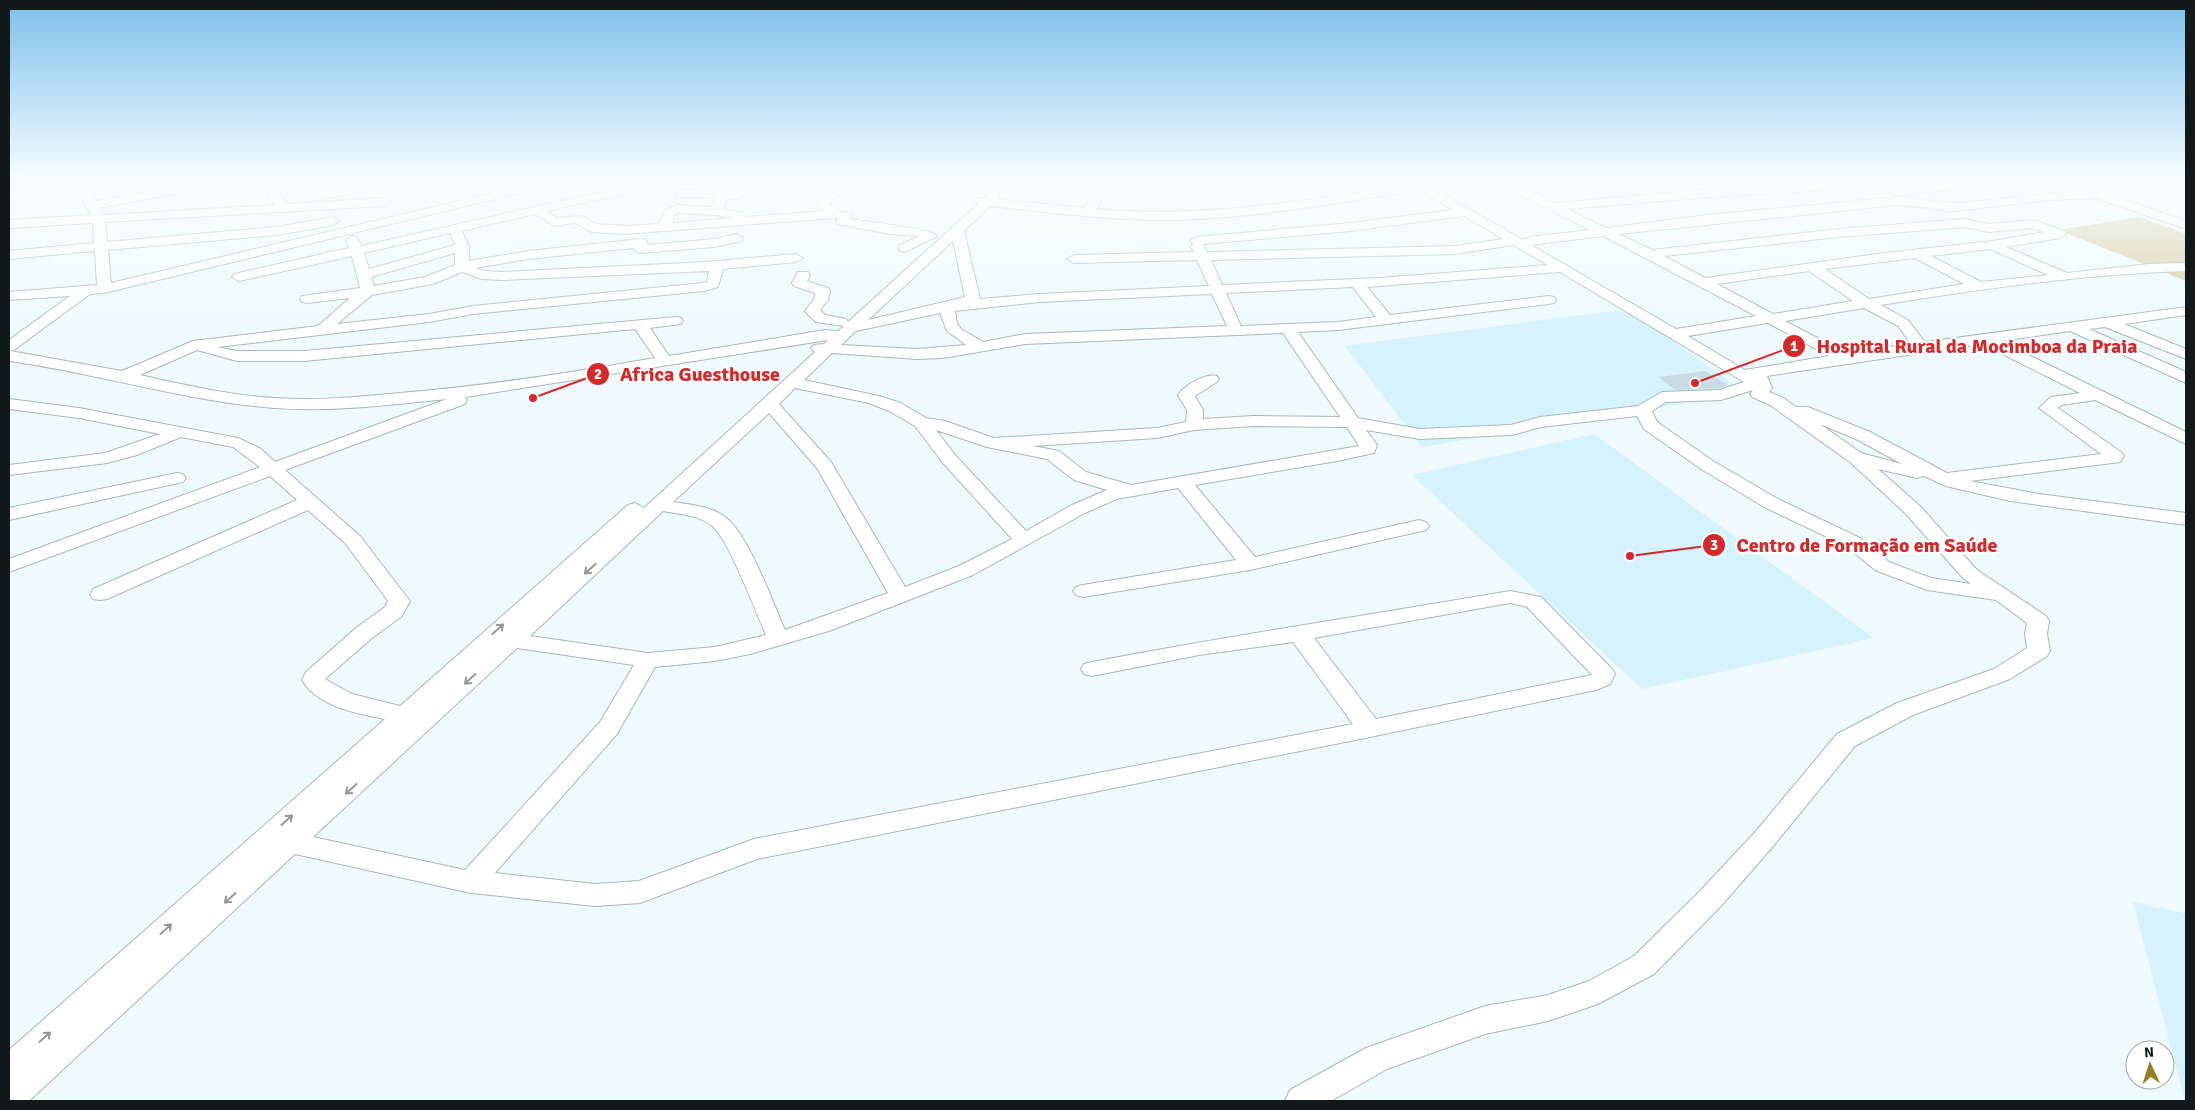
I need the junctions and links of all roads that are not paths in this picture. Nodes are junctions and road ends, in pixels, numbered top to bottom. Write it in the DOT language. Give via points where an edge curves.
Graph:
graph roads {
  1 [pos="347,231"];
  2 [pos="101,232"];
  3 [pos="269,232"];
  4 [pos="344,232"];
  5 [pos="443,232"];
  6 [pos="457,232"];
  7 [pos="653,232"];
  8 [pos="721,232"];
  9 [pos="919,232"];
  10 [pos="949,232"];
  11 [pos="955,232"];
  12 [pos="957,232"];
  13 [pos="1189,232"];
  14 [pos="1298,232"];
  15 [pos="1504,232"];
  16 [pos="1507,232"];
  17 [pos="1606,232"];
  18 [pos="1858,232"];
  19 [pos="1878,232"];
  20 [pos="1965,232"];
  21 [pos="2054,232"];
  22 [pos="737,238"];
  23 [pos="1196,241"];
  24 [pos="1522,241"];
  25 [pos="641,243"];
  26 [pos="714,243"];
  27 [pos="1993,246"];
  28 [pos="462,247"];
  29 [pos="103,248"];
  30 [pos="905,248"];
  31 [pos="357,251"];
  32 [pos="1916,253"];
  33 [pos="1650,254"];
  34 [pos="9,255"];
  35 [pos="1202,257"];
  36 [pos="796,258"];
  37 [pos="1074,259"];
  38 [pos="706,266"];
  39 [pos="462,267"];
  40 [pos="1812,267"];
  41 [pos="2186,267"];
  42 [pos="1562,268"];
  43 [pos="363,275"];
  44 [pos="538,275"];
  45 [pos="803,275"];
  46 [pos="2064,276"];
  47 [pos="240,277"];
  48 [pos="1357,282"];
  49 [pos="1704,282"];
  50 [pos="1979,286"];
  51 [pos="104,289"];
  52 [pos="1217,289"];
  53 [pos="368,291"];
  54 [pos="86,292"];
  55 [pos="9,296"];
  56 [pos="607,297"];
  57 [pos="306,299"];
  58 [pos="1549,300"];
  59 [pos="1864,302"];
  60 [pos="497,307"];
  61 [pos="947,307"];
  62 [pos="2185,312"];
  63 [pos="1770,318"];
  64 [pos="1386,320"];
  65 [pos="676,321"];
  66 [pos="2107,322"];
  67 [pos="640,325"];
  68 [pos="2073,327"];
  69 [pos="1288,328"];
  70 [pos="599,329"];
  71 [pos="322,330"];
  72 [pos="1236,330"];
  73 [pos="1680,333"];
  74 [pos="832,336"];
  75 [pos="1984,339"];
  76 [pos="193,346"];
  77 [pos="980,346"];
  78 [pos="9,348"];
  79 [pos="1921,348"];
  80 [pos="2186,354"];
  81 [pos="9,356"];
  82 [pos="1844,358"];
  83 [pos="666,361"];
  84 [pos="124,376"];
  85 [pos="1753,377"];
  86 [pos="2186,378"];
  87 [pos="1211,379"];
  88 [pos="791,382"];
  89 [pos="482,391"];
  90 [pos="2097,394"];
  91 [pos="1776,401"];
  92 [pos="770,403"];
  93 [pos="12,407"];
  94 [pos="1643,410"];
  95 [pos="921,422"];
  96 [pos="1352,422"];
  97 [pos="1194,425"];
  98 [pos="180,432"];
  99 [pos="2186,439"];
  100 [pos="993,443"];
  101 [pos="1856,458"];
  102 [pos="9,470"];
  103 [pos="274,470"];
  104 [pos="177,478"];
  105 [pos="1944,479"];
  106 [pos="1182,481"];
  107 [pos="1128,490"];
  108 [pos="661,497"];
  109 [pos="310,502"];
  110 [pos="9,514"];
  111 [pos="2186,519"];
  112 [pos="1419,526"];
  113 [pos="1024,540"];
  114 [pos="1250,564"];
  115 [pos="9,566"];
  116 [pos="1083,591"];
  117 [pos="100,594"];
  118 [pos="2000,594"];
  119 [pos="901,597"];
  120 [pos="1299,634"];
  121 [pos="778,638"];
  122 [pos="511,640"];
  123 [pos="648,660"];
  124 [pos="1092,669"];
  125 [pos="404,715"];
  126 [pos="428,718"];
  127 [pos="1370,730"];
  128 [pos="291,843"];
  129 [pos="471,882"];
  130 [pos="9,1070"];
  131 [pos="9,1098"];
  132 [pos="1301,1101"];
  1 -- 31 [label="street"];
  2 -- 29 [label="street"];
  3 -- 29 [label="street"];
  4 -- 51 [label="street"];
  5 -- 31 [label="street"];
  6 -- 28 [label="street"];
  7 -- 25 [label="street"];
  8 -- 26 [label="street" via="714,234"];
  9 -- 30 [label="street" via="931,236"];
  10 -- 74 [label="street"];
  11 -- 74 [label="street"];
  12 -- 61 [label="street" via="973,299"];
  13 -- 23 [label="street"];
  14 -- 23 [label="street"];
  15 -- 24 [label="street"];
  16 -- 24 [label="street"];
  17 -- 24 [label="street"];
  17 -- 33 [label="street"];
  18 -- 33 [label="street"];
  19 -- 32 [label="street"];
  20 -- 27 [label="street"];
  21 -- 27 [label="street" via="2060,234"];
  22 -- 26 [label="street"];
  23 -- 35 [label="street"];
  24 -- 35 [label="street" via="1455,250"];
  24 -- 42 [label="street"];
  24 -- 73 [label="street"];
  25 -- 26 [label="street" via="641,249"];
  25 -- 39 [label="street" via="504,257"];
  27 -- 32 [label="street"];
  27 -- 46 [label="street"];
  28 -- 39 [label="street"];
  28 -- 43 [label="street"];
  29 -- 34 [label="street"];
  29 -- 51 [label="street"];
  31 -- 43 [label="street"];
  31 -- 47 [label="street"];
  32 -- 40 [label="street"];
  32 -- 50 [label="street"];
  33 -- 49 [label="street"];
  35 -- 37 [label="street"];
  35 -- 52 [label="street"];
  36 -- 38 [label="street"];
  38 -- 44 [label="street"];
  38 -- 56 [label="street" via="716,268 713,284 709,287"];
  39 -- 44 [label="street" via="482,275"];
  39 -- 53 [label="street" via="428,281"];
  40 -- 49 [label="street"];
  40 -- 59 [label="street"];
  41 -- 46 [label="street"];
  42 -- 48 [label="street"];
  42 -- 73 [label="street"];
  43 -- 53 [label="street"];
  44 -- 60 [label="street"];
  45 -- 74 [label="street" via="799,283 823,291 821,300 812,311"];
  46 -- 50 [label="street"];
  48 -- 52 [label="street"];
  48 -- 64 [label="street"];
  49 -- 63 [label="street"];
  50 -- 59 [label="street"];
  51 -- 54 [label="street"];
  52 -- 61 [label="street" via="1039,298"];
  52 -- 72 [label="street"];
  53 -- 57 [label="street"];
  53 -- 71 [label="street"];
  54 -- 55 [label="street"];
  54 -- 78 [label="street"];
  56 -- 60 [label="street"];
  56 -- 70 [label="street"];
  58 -- 64 [label="street"];
  59 -- 63 [label="street"];
  59 -- 79 [label="street" via="1904,323"];
  60 -- 71 [label="street"];
  61 -- 74 [label="street"];
  61 -- 77 [label="street" via="947,322 955,332"];
  62 -- 66 [label="street"];
  63 -- 73 [label="street"];
  63 -- 82 [label="street"];
  64 -- 69 [label="street"];
  65 -- 67 [label="street"];
  66 -- 68 [label="street"];
  66 -- 80 [label="street"];
  67 -- 70 [label="street"];
  67 -- 83 [label="street"];
  68 -- 75 [label="street"];
  68 -- 86 [label="street"];
  69 -- 72 [label="street"];
  69 -- 96 [label="street"];
  70 -- 76 [label="street" via="275,358 237,356"];
  71 -- 76 [label="street"];
  72 -- 77 [label="street" via="1025,339"];
  73 -- 85 [label="street"];
  74 -- 77 [label="street" via="917,354"];
  74 -- 83 [label="street"];
  74 -- 88 [label="street"];
  74 -- 108 [label="street"];
  75 -- 79 [label="street"];
  75 -- 90 [label="street"];
  76 -- 84 [label="street"];
  79 -- 82 [label="street"];
  81 -- 84 [label="street"];
  82 -- 85 [label="street"];
  83 -- 89 [label="street"];
  84 -- 89 [label="street" via="216,395 276,403 333,404"];
  85 -- 91 [label="street" via="1764,388 1758,394"];
  85 -- 94 [label="street" via="1721,394 1662,397"];
  87 -- 97 [label="street" via="1186,394 1194,410"];
  88 -- 92 [label="street"];
  88 -- 95 [label="street" via="874,399"];
  89 -- 103 [label="street"];
  90 -- 99 [label="street"];
  90 -- 105 [label="street" via="2057,401 2047,408 2114,458"];
  91 -- 101 [label="street"];
  91 -- 105 [label="street" via="1864,436"];
  92 -- 108 [label="street"];
  92 -- 119 [label="street" via="825,466"];
  93 -- 98 [label="street" via="79,413"];
  94 -- 96 [label="street" via="1540,422 1512,430 1469,433 1420,434"];
  94 -- 118 [label="street" via="1650,425 1707,465 1771,503 1853,542 1882,566 1927,584"];
  95 -- 100 [label="street"];
  95 -- 113 [label="street" via="949,459"];
  96 -- 97 [label="street" via="1253,421"];
  96 -- 106 [label="street" via="1368,449"];
  97 -- 100 [label="street" via="1157,433"];
  98 -- 102 [label="street" via="107,458"];
  98 -- 103 [label="street" via="238,443"];
  100 -- 107 [label="street" via="1054,455 1080,476"];
  101 -- 105 [label="street"];
  101 -- 118 [label="street" via="1913,510 1970,574"];
  103 -- 109 [label="street"];
  103 -- 115 [label="street"];
  104 -- 110 [label="street"];
  105 -- 111 [label="street" via="2001,495"];
  106 -- 107 [label="street"];
  106 -- 114 [label="street"];
  107 -- 113 [label="street" via="1088,504"];
  108 -- 121 [label="street" via="720,522 732,538"];
  108 -- 122 [label="street, one-way"];
  125 -- 108 [label="street, one-way"];
  109 -- 117 [label="street"];
  109 -- 125 [label="street" via="353,540 399,601 394,611 337,656 313,680 325,692"];
  112 -- 114 [label="street"];
  113 -- 119 [label="street" via="979,565"];
  114 -- 116 [label="street"];
  118 -- 132 [label="street" via="2038,622 2036,634 2040,651 2002,674 1905,709 1846,740 1712,898 1644,965 1590,994 1548,1008 1485,1020 1376,1058"];
  119 -- 121 [label="street" via="834,622"];
  120 -- 124 [label="street" via="1199,648"];
  120 -- 127 [label="street"];
  120 -- 127 [label="street" via="1510,597 1524,598 1534,602 1604,674 1596,682"];
  121 -- 123 [label="street" via="670,660"];
  122 -- 123 [label="street"];
  122 -- 126 [label="street, one-way"];
  123 -- 129 [label="street" via="609,728"];
  125 -- 126 [label="street"];
  130 -- 125 [label="street, one-way"];
  126 -- 128 [label="street, one-way"];
  127 -- 129 [label="street" via="754,849 640,892 595,895"];
  128 -- 129 [label="street"];
  128 -- 131 [label="street, one-way"];
}
